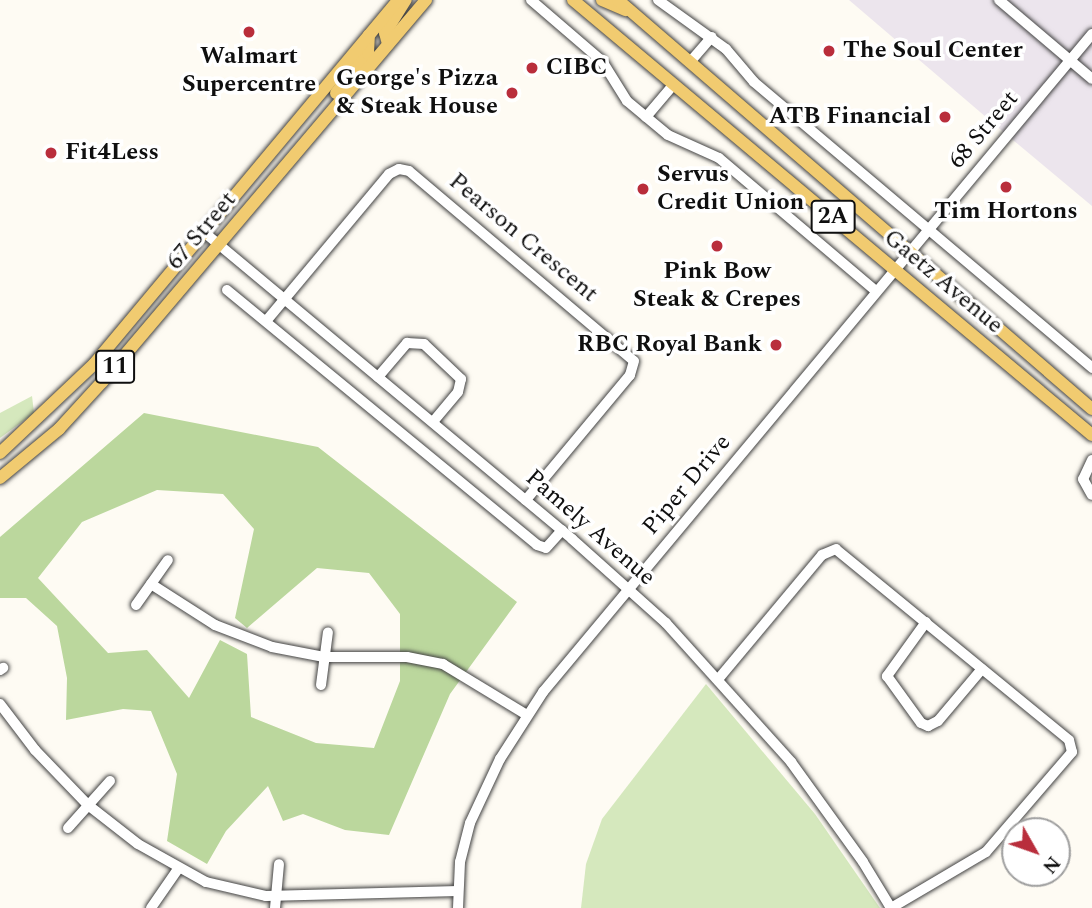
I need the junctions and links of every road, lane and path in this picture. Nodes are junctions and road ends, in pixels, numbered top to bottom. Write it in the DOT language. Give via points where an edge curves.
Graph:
graph roads {
  1 [pos="398,0"];
  2 [pos="406,0"];
  3 [pos="426,0"];
  4 [pos="531,0"];
  5 [pos="573,0"];
  6 [pos="602,0"];
  7 [pos="618,0"];
  8 [pos="658,0"];
  9 [pos="999,0"];
  10 [pos="634,12"];
  11 [pos="1092,34"];
  12 [pos="369,35"];
  13 [pos="712,37"];
  14 [pos="388,44"];
  15 [pos="1070,60"];
  16 [pos="690,62"];
  17 [pos="1092,79"];
  18 [pos="674,83"];
  19 [pos="646,117"];
  20 [pos="317,127"];
  21 [pos="929,228"];
  22 [pos="205,233"];
  23 [pos="218,244"];
  24 [pos="908,253"];
  25 [pos="895,268"];
  26 [pos="227,290"];
  27 [pos="876,291"];
  28 [pos="284,299"];
  29 [pos="267,320"];
  30 [pos="1092,368"];
  31 [pos="378,377"];
  32 [pos="1092,409"];
  33 [pos="433,422"];
  34 [pos="1092,435"];
  35 [pos="0,453"];
  36 [pos="1092,460"];
  37 [pos="0,478"];
  38 [pos="1092,495"];
  39 [pos="526,500"];
  40 [pos="562,530"];
  41 [pos="168,560"];
  42 [pos="151,584"];
  43 [pos="629,587"];
  44 [pos="135,605"];
  45 [pos="926,622"];
  46 [pos="327,632"];
  47 [pos="324,657"];
  48 [pos="982,669"];
  49 [pos="719,678"];
  50 [pos="321,685"];
  51 [pos="0,704"];
  52 [pos="527,715"];
  53 [pos="110,781"];
  54 [pos="88,806"];
  55 [pos="68,828"];
  56 [pos="279,864"];
  57 [pos="178,869"];
  58 [pos="458,891"];
  59 [pos="275,902"];
  60 [pos="152,908"];
  61 [pos="458,908"];
  62 [pos="891,908"];
  1 -- 12 [label="main road, 67 Street / 11"];
  2 -- 14 [label="main road" via="385,33"];
  3 -- 14 [label="main road, 67 Street / 11"];
  4 -- 19 [label="street" via="602,61 623,97"];
  5 -- 18 [label="main road, Gaetz Avenue / 2A"];
  6 -- 10 [label="main road"];
  7 -- 10 [label="main road, Gaetz Avenue / 2A"];
  8 -- 13 [label="street"];
  9 -- 15 [label="street"];
  10 -- 16 [label="main road, Gaetz Avenue / 2A"];
  11 -- 15 [label="street, 68 Street"];
  12 -- 20 [label="main road" via="368,53 330,100"];
  12 -- 22 [label="main road, 67 Street / 11"];
  13 -- 16 [label="street"];
  13 -- 21 [label="street" via="754,82"];
  14 -- 20 [label="main road, 67 Street / 11"];
  15 -- 17 [label="street"];
  15 -- 21 [label="street, 68 Street"];
  16 -- 24 [label="main road, Gaetz Avenue / 2A"];
  18 -- 19 [label="street"];
  18 -- 25 [label="main road, Gaetz Avenue / 2A"];
  19 -- 27 [label="street" via="668,135 719,158"];
  20 -- 23 [label="main road, 67 Street / 11"];
  21 -- 24 [label="street, 68 Street"];
  21 -- 30 [label="street"];
  22 -- 23 [label="street, Pamely Avenue"];
  22 -- 35 [label="main road, 67 Street / 11" via="75,386"];
  23 -- 28 [label="street, Pamely Avenue"];
  23 -- 37 [label="main road, 67 Street / 11" via="59,429"];
  24 -- 25 [label="street, Piper Drive"];
  24 -- 32 [label="main road, Gaetz Avenue / 2A"];
  25 -- 27 [label="street, Piper Drive"];
  25 -- 34 [label="main road, Gaetz Avenue / 2A"];
  26 -- 29 [label="street"];
  27 -- 43 [label="street, Piper Drive"];
  28 -- 29 [label="street, Pearson Crescent"];
  28 -- 31 [label="street, Pamely Avenue"];
  28 -- 39 [label="street, Pearson Crescent" via="392,172 409,171 445,200 634,361 630,376"];
  29 -- 40 [label="street" via="537,545 546,548"];
  31 -- 33 [label="street, Pamely Avenue"];
  31 -- 33 [label="street" via="407,343 424,344 460,374 461,383"];
  33 -- 39 [label="street, Pamely Avenue"];
  36 -- 38 [label="street" via="1083,479"];
  39 -- 40 [label="street, Pamely Avenue"];
  40 -- 43 [label="street, Pamely Avenue"];
  41 -- 42 [label="street"];
  42 -- 44 [label="street"];
  42 -- 47 [label="street" via="230,632 272,647"];
  43 -- 49 [label="street, Pamely Avenue"];
  43 -- 52 [label="street, Piper Drive"];
  45 -- 48 [label="street"];
  45 -- 48 [label="street" via="887,676 918,720 928,726 935,724"];
  45 -- 49 [label="street" via="844,553 833,549 822,555"];
  46 -- 47 [label="street"];
  47 -- 50 [label="street"];
  47 -- 52 [label="street" via="434,661"];
  48 -- 62 [label="street" via="1069,740 1071,755 986,852"];
  49 -- 62 [label="street, Pamely Avenue" via="827,809"];
  51 -- 54 [label="street" via="35,750"];
  52 -- 58 [label="street, Piper Drive" via="500,759 470,824"];
  53 -- 54 [label="street"];
  54 -- 55 [label="street"];
  54 -- 57 [label="street"];
  56 -- 59 [label="street"];
  57 -- 59 [label="street"];
  57 -- 60 [label="street"];
  58 -- 59 [label="street"];
  58 -- 61 [label="street, Piper Drive"];
}
